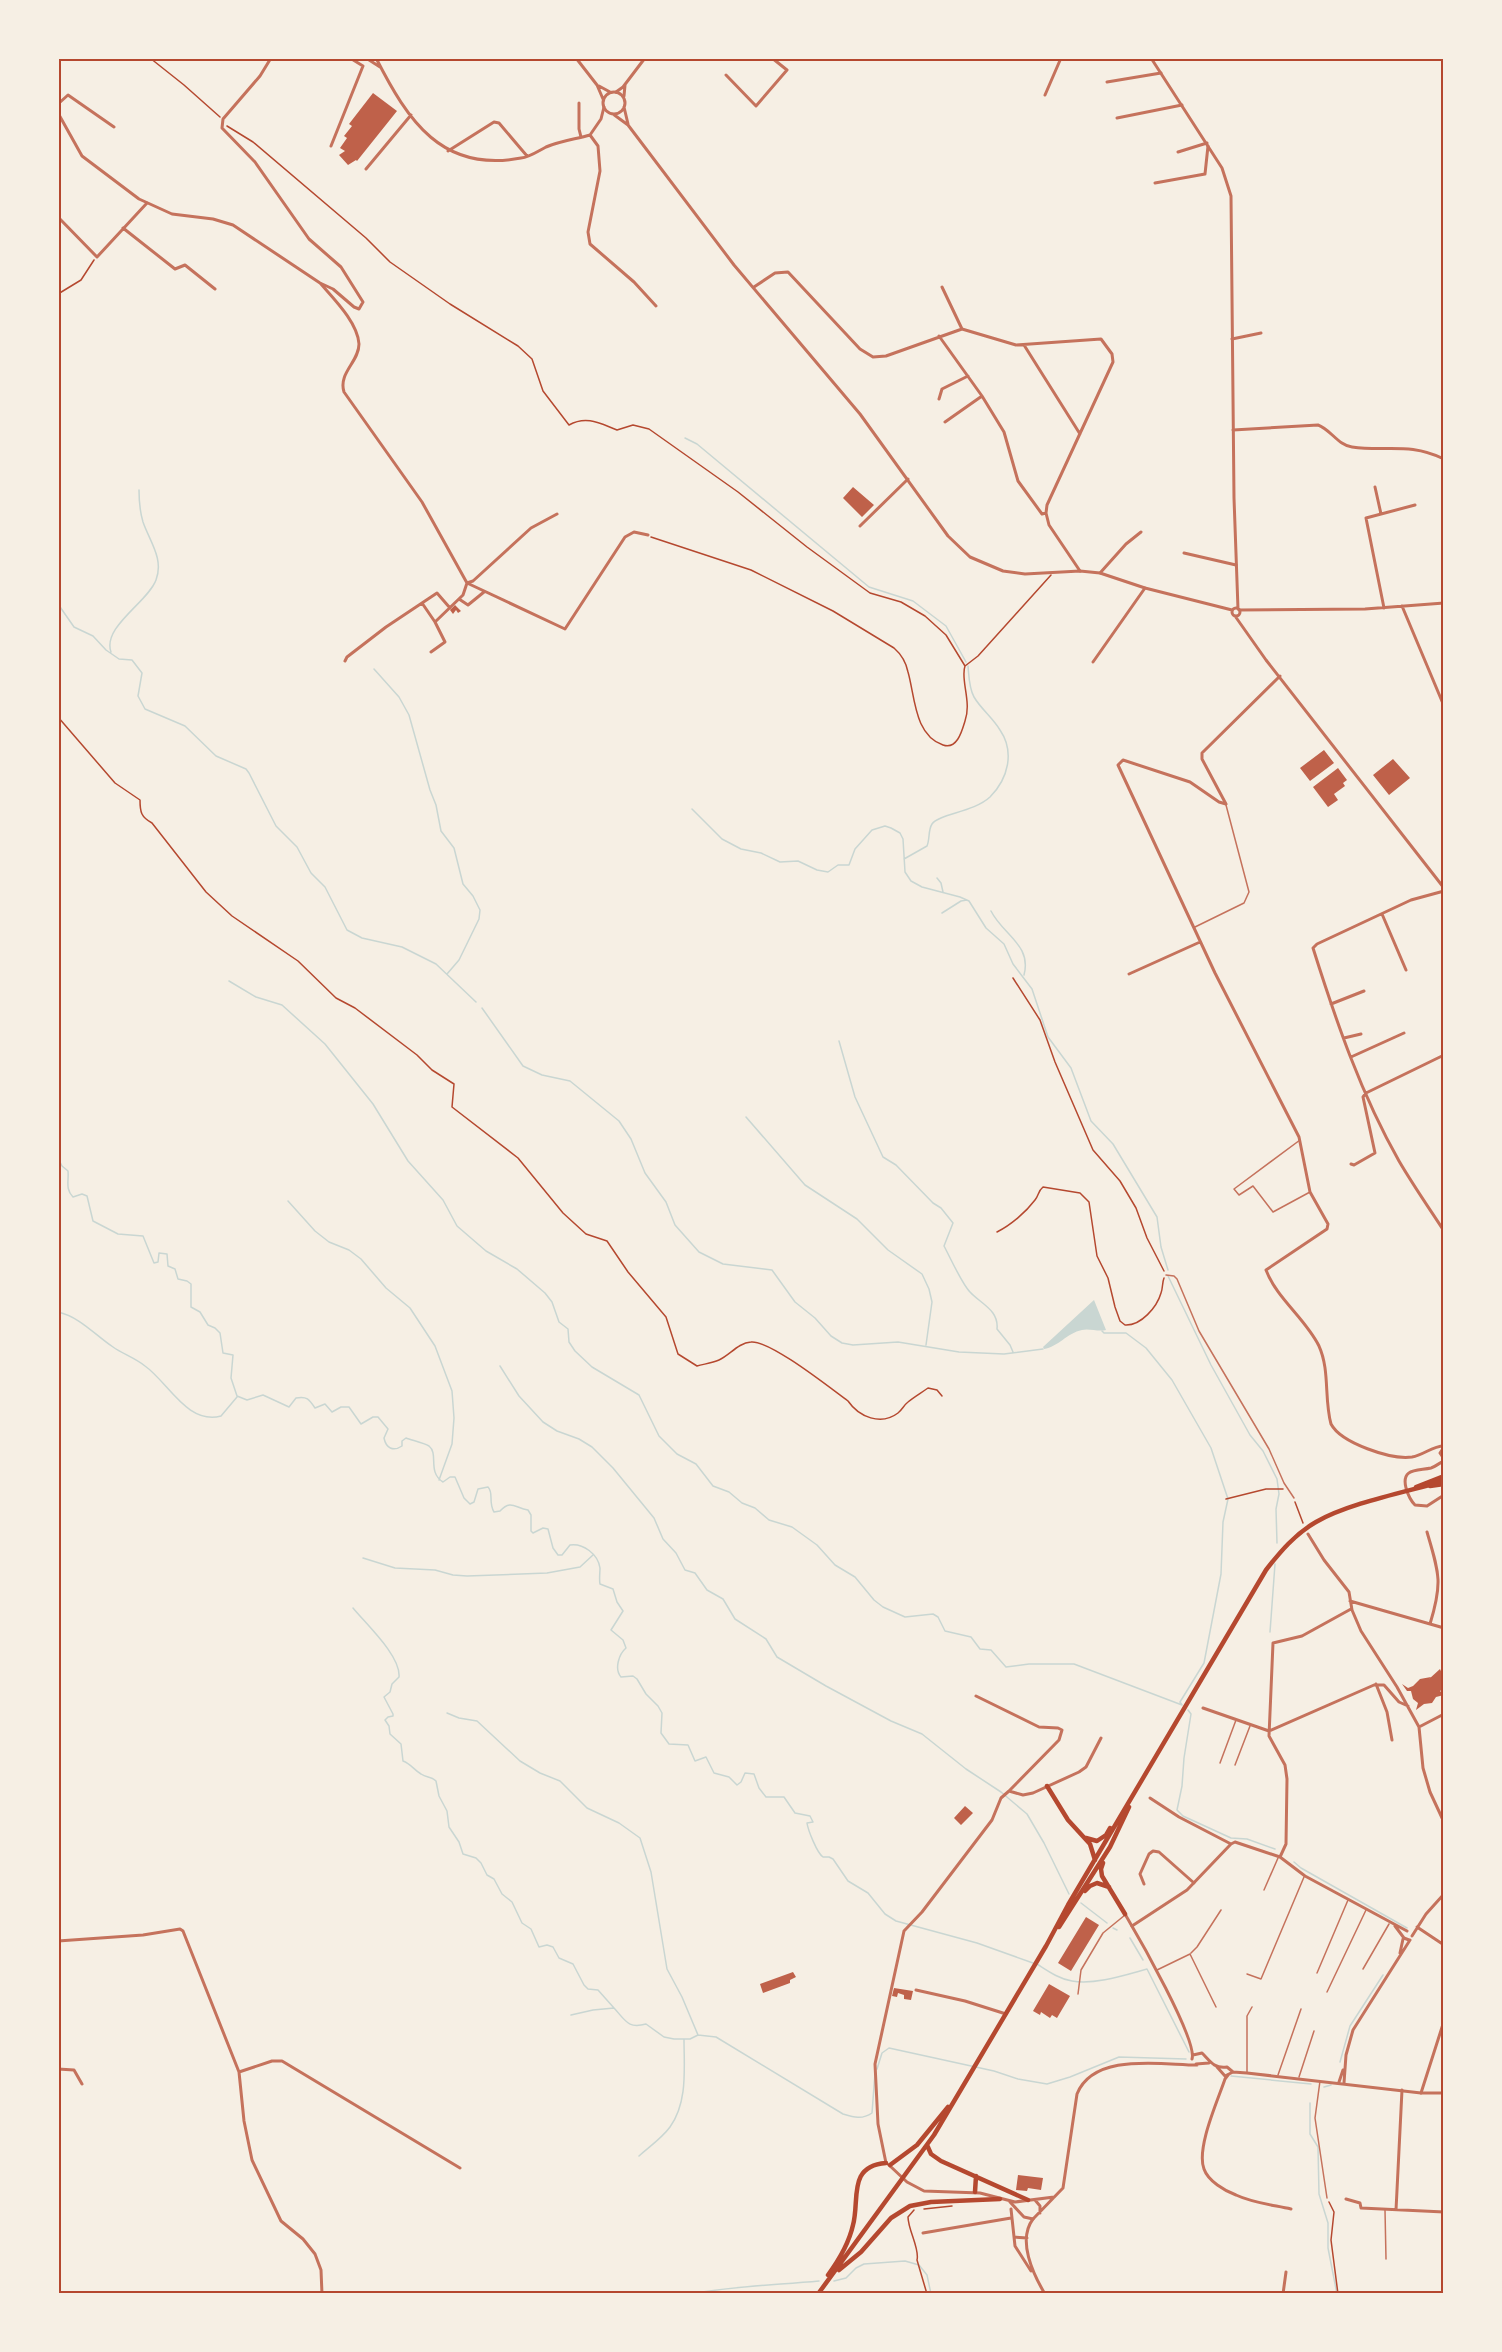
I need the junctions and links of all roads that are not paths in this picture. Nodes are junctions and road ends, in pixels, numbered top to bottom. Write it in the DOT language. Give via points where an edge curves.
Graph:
graph roads {
  1 [pos="271,58"];
  2 [pos="350,58"];
  3 [pos="366,58"];
  4 [pos="376,58"];
  5 [pos="576,58"];
  6 [pos="645,58"];
  7 [pos="772,58"];
  8 [pos="1061,58"];
  9 [pos="1151,58"];
  10 [pos="381,67"];
  11 [pos="1161,73"];
  12 [pos="726,75"];
  13 [pos="1107,82"];
  14 [pos="626,83"];
  15 [pos="597,85"];
  16 [pos="610,92"];
  17 [pos="616,92"];
  18 [pos="1045,95"];
  19 [pos="624,96"];
  20 [pos="603,100"];
  21 [pos="579,103"];
  22 [pos="58,104"];
  23 [pos="1182,105"];
  24 [pos="604,107"];
  25 [pos="624,107"];
  26 [pos="584,111"];
  27 [pos="58,112"];
  28 [pos="579,112"];
  29 [pos="613,114"];
  30 [pos="411,115"];
  31 [pos="1117,118"];
  32 [pos="602,119"];
  33 [pos="628,125"];
  34 [pos="114,126"];
  35 [pos="590,135"];
  36 [pos="581,137"];
  37 [pos="1208,144"];
  38 [pos="330,146"];
  39 [pos="448,151"];
  40 [pos="1178,152"];
  41 [pos="527,156"];
  42 [pos="366,169"];
  43 [pos="1155,183"];
  44 [pos="147,203"];
  45 [pos="58,217"];
  46 [pos="123,228"];
  47 [pos="320,283"];
  48 [pos="754,287"];
  49 [pos="942,287"];
  50 [pos="215,289"];
  51 [pos="656,306"];
  52 [pos="962,329"];
  53 [pos="1260,333"];
  54 [pos="939,336"];
  55 [pos="1232,339"];
  56 [pos="1024,345"];
  57 [pos="968,376"];
  58 [pos="982,396"];
  59 [pos="939,399"];
  60 [pos="945,422"];
  61 [pos="1233,430"];
  62 [pos="1080,434"];
  63 [pos="1443,459"];
  64 [pos="908,479"];
  65 [pos="1375,488"];
  66 [pos="1415,505"];
  67 [pos="1046,513"];
  68 [pos="557,514"];
  69 [pos="1381,514"];
  70 [pos="860,526"];
  71 [pos="1141,532"];
  72 [pos="648,535"];
  73 [pos="1184,553"];
  74 [pos="1236,565"];
  75 [pos="1080,571"];
  76 [pos="1100,573"];
  77 [pos="468,583"];
  78 [pos="1145,588"];
  79 [pos="484,592"];
  80 [pos="459,599"];
  81 [pos="422,603"];
  82 [pos="1443,603"];
  83 [pos="1402,606"];
  84 [pos="450,608"];
  85 [pos="1384,608"];
  86 [pos="1236,612"];
  87 [pos="435,622"];
  88 [pos="431,652"];
  89 [pos="345,661"];
  90 [pos="1093,662"];
  91 [pos="1280,676"];
  92 [pos="1443,706"];
  93 [pos="1226,804"];
  94 [pos="1443,890"];
  95 [pos="1382,914"];
  96 [pos="1194,928"];
  97 [pos="1200,942"];
  98 [pos="1406,970"];
  99 [pos="1130,974"];
  100 [pos="1364,991"];
  101 [pos="1330,1004"];
  102 [pos="1404,1033"];
  103 [pos="1361,1034"];
  104 [pos="1344,1038"];
  105 [pos="1443,1054"];
  106 [pos="1351,1058"];
  107 [pos="1366,1093"];
  108 [pos="1300,1140"];
  109 [pos="1351,1164"];
  110 [pos="1310,1192"];
  111 [pos="1443,1231"];
  112 [pos="1166,1275"];
  113 [pos="1443,1446"];
  114 [pos="1430,1450"];
  115 [pos="1442,1459"];
  116 [pos="1443,1476"];
  117 [pos="1443,1483"];
  118 [pos="1414,1490"];
  119 [pos="1443,1495"];
  120 [pos="1294,1498"];
  121 [pos="1427,1532"];
  122 [pos="1308,1534"];
  123 [pos="1350,1601"];
  124 [pos="1351,1609"];
  125 [pos="1430,1624"];
  126 [pos="1443,1628"];
  127 [pos="1376,1684"];
  128 [pos="976,1696"];
  129 [pos="1408,1706"];
  130 [pos="1203,1708"];
  131 [pos="1443,1714"];
  132 [pos="1237,1720"];
  133 [pos="1250,1725"];
  134 [pos="1419,1728"];
  135 [pos="1269,1731"];
  136 [pos="1101,1738"];
  137 [pos="1392,1740"];
  138 [pos="1220,1763"];
  139 [pos="1235,1765"];
  140 [pos="1047,1786"];
  141 [pos="1009,1791"];
  142 [pos="1137,1791"];
  143 [pos="1150,1798"];
  144 [pos="1120,1816"];
  145 [pos="1086,1838"];
  146 [pos="1231,1844"];
  147 [pos="1443,1849"];
  148 [pos="1107,1852"];
  149 [pos="1280,1857"];
  150 [pos="1095,1860"];
  151 [pos="1305,1876"];
  152 [pos="1194,1883"];
  153 [pos="1144,1884"];
  154 [pos="1109,1887"];
  155 [pos="1264,1890"];
  156 [pos="1443,1894"];
  157 [pos="1348,1899"];
  158 [pos="1072,1908"];
  159 [pos="1366,1909"];
  160 [pos="1221,1910"];
  161 [pos="1125,1914"];
  162 [pos="1391,1924"];
  163 [pos="1132,1926"];
  164 [pos="1417,1927"];
  165 [pos="1407,1931"];
  166 [pos="1403,1936"];
  167 [pos="1411,1938"];
  168 [pos="58,1941"];
  169 [pos="1443,1945"];
  170 [pos="1045,1948"];
  171 [pos="1190,1954"];
  172 [pos="1400,1954"];
  173 [pos="1363,1969"];
  174 [pos="1156,1970"];
  175 [pos="1317,1973"];
  176 [pos="1247,1974"];
  177 [pos="915,1990"];
  178 [pos="1327,1992"];
  179 [pos="1078,1994"];
  180 [pos="1216,2007"];
  181 [pos="1252,2007"];
  182 [pos="1301,2009"];
  183 [pos="1006,2014"];
  184 [pos="1443,2021"];
  185 [pos="1314,2031"];
  186 [pos="1191,2044"];
  187 [pos="1198,2052"];
  188 [pos="1193,2057"];
  189 [pos="1205,2057"];
  190 [pos="1179,2064"];
  191 [pos="1197,2064"];
  192 [pos="1203,2064"];
  193 [pos="1211,2064"];
  194 [pos="58,2068"];
  195 [pos="1344,2068"];
  196 [pos="239,2072"];
  197 [pos="1226,2073"];
  198 [pos="1247,2073"];
  199 [pos="1277,2076"];
  200 [pos="969,2078"];
  201 [pos="1299,2078"];
  202 [pos="1320,2080"];
  203 [pos="1339,2082"];
  204 [pos="1344,2083"];
  205 [pos="82,2084"];
  206 [pos="1402,2090"];
  207 [pos="1421,2093"];
  208 [pos="1443,2093"];
  209 [pos="927,2145"];
  210 [pos="888,2164"];
  211 [pos="460,2168"];
  212 [pos="976,2176"];
  213 [pos="975,2192"];
  214 [pos="1056,2196"];
  215 [pos="1327,2198"];
  216 [pos="1000,2199"];
  217 [pos="1346,2199"];
  218 [pos="1027,2200"];
  219 [pos="1035,2200"];
  220 [pos="1010,2202"];
  221 [pos="1011,2209"];
  222 [pos="1291,2210"];
  223 [pos="1385,2210"];
  224 [pos="1396,2210"];
  225 [pos="1021,2211"];
  226 [pos="1443,2212"];
  227 [pos="1039,2214"];
  228 [pos="1024,2217"];
  229 [pos="1011,2218"];
  230 [pos="1033,2219"];
  231 [pos="1028,2228"];
  232 [pos="923,2233"];
  233 [pos="1014,2238"];
  234 [pos="1028,2238"];
  235 [pos="1386,2259"];
  236 [pos="1286,2272"];
  237 [pos="1033,2275"];
  238 [pos="830,2277"];
  239 [pos="322,2294"];
  240 [pos="816,2294"];
  241 [pos="1045,2294"];
  242 [pos="1283,2294"];
  1 -- 47 [label="street" via="223,119 222,128 255,162 309,239 341,267 362,306 354,307"];
  2 -- 38 [label="street" via="363,66"];
  3 -- 10 [label="street"];
  4 -- 10 [label="street"];
  5 -- 15 [label="street"];
  6 -- 14 [label="street"];
  7 -- 12 [label="street" via="787,70 756,106"];
  8 -- 18 [label="street"];
  9 -- 11 [label="street"];
  10 -- 30 [label="street"];
  11 -- 13 [label="street"];
  11 -- 23 [label="street"];
  14 -- 17 [label="street"];
  14 -- 19 [label="street"];
  15 -- 16 [label="street"];
  15 -- 20 [label="street"];
  16 -- 17 [label="street"];
  16 -- 20 [label="street"];
  17 -- 19 [label="street"];
  19 -- 25 [label="street"];
  20 -- 24 [label="street"];
  21 -- 28 [label="street"];
  22 -- 34 [label="street" via="68,95"];
  23 -- 31 [label="street"];
  23 -- 37 [label="street"];
  24 -- 29 [label="street"];
  24 -- 32 [label="street"];
  25 -- 29 [label="street"];
  25 -- 33 [label="street"];
  26 -- 28 [label="street"];
  27 -- 44 [label="street" via="89,163"];
  28 -- 36 [label="street"];
  29 -- 32 [label="street"];
  29 -- 33 [label="street"];
  30 -- 39 [label="street" via="430,139"];
  30 -- 42 [label="street"];
  32 -- 35 [label="street"];
  33 -- 48 [label="street"];
  35 -- 36 [label="street"];
  35 -- 51 [label="street" via="598,146 600,171 588,232 590,244"];
  36 -- 41 [label="street"];
  37 -- 40 [label="street"];
  37 -- 43 [label="street" via="1205,174"];
  37 -- 55 [label="street" via="1227,177 1231,196"];
  39 -- 41 [label="street" via="496,162"];
  39 -- 41 [label="street" via="494,122"];
  44 -- 46 [label="street"];
  44 -- 47 [label="street" via="172,214 233,225"];
  45 -- 46 [label="street" via="96,257"];
  46 -- 50 [label="street" via="175,269 185,265"];
  47 -- 77 [label="street" via="347,315 359,341 358,352 344,376 344,392 422,502"];
  48 -- 54 [label="street" via="775,273 788,272 860,349 873,357"];
  48 -- 64 [label="street" via="860,414"];
  49 -- 52 [label="street"];
  52 -- 54 [label="street"];
  52 -- 56 [label="street"];
  53 -- 55 [label="street"];
  54 -- 57 [label="street"];
  55 -- 61 [label="street"];
  56 -- 62 [label="street"];
  56 -- 62 [label="street" via="1094,338 1107,345 1113,362"];
  57 -- 58 [label="street"];
  57 -- 59 [label="street" via="942,389"];
  58 -- 60 [label="street"];
  58 -- 67 [label="street" via="1004,432 1018,481 1035,507"];
  61 -- 63 [label="street" via="1317,424 1349,447 1403,448"];
  61 -- 74 [label="street"];
  62 -- 67 [label="street"];
  64 -- 70 [label="street"];
  64 -- 75 [label="street" via="948,536 970,557 1003,571 1024,574"];
  65 -- 69 [label="street"];
  66 -- 69 [label="street"];
  67 -- 75 [label="street" via="1049,525"];
  68 -- 77 [label="street" via="531,528"];
  69 -- 85 [label="street" via="1366,518"];
  71 -- 76 [label="street"];
  72 -- 79 [label="street" via="634,532 625,537 565,630"];
  73 -- 74 [label="street"];
  74 -- 86 [label="street"];
  75 -- 76 [label="street"];
  76 -- 78 [label="street"];
  77 -- 79 [label="street"];
  77 -- 80 [label="street"];
  78 -- 86 [label="street"];
  78 -- 90 [label="street"];
  79 -- 80 [label="street" via="468,605"];
  80 -- 84 [label="street"];
  81 -- 84 [label="street" via="437,593"];
  81 -- 87 [label="street"];
  81 -- 89 [label="street"];
  82 -- 83 [label="street"];
  83 -- 85 [label="street"];
  83 -- 92 [label="street"];
  84 -- 87 [label="street"];
  85 -- 86 [label="street"];
  86 -- 91 [label="street"];
  87 -- 88 [label="street" via="446,642"];
  91 -- 93 [label="street" via="1202,753"];
  91 -- 94 [label="street"];
  93 -- 96 [label="lane" via="1249,892 1244,903"];
  93 -- 96 [label="street" via="1190,782 1125,761 1118,763"];
  94 -- 95 [label="street"];
  95 -- 98 [label="street"];
  95 -- 101 [label="street" via="1313,948"];
  96 -- 97 [label="street"];
  97 -- 99 [label="street"];
  97 -- 108 [label="street"];
  100 -- 101 [label="street"];
  101 -- 104 [label="street"];
  102 -- 106 [label="street"];
  103 -- 104 [label="street"];
  104 -- 106 [label="street"];
  105 -- 107 [label="street"];
  106 -- 107 [label="street"];
  107 -- 109 [label="street" via="1363,1097 1375,1153"];
  107 -- 111 [label="street" via="1398,1159"];
  108 -- 110 [label="street"];
  108 -- 110 [label="lane" via="1234,1189 1239,1194 1253,1186 1273,1212"];
  110 -- 114 [label="street" via="1328,1228 1266,1272 1321,1352 1330,1419 1336,1432 1356,1444 1400,1457 1418,1456"];
  112 -- 120 [label="lane" via="1177,1279 1199,1331"];
  113 -- 114 [label="street"];
  113 -- 115 [label="street"];
  114 -- 115 [label="street" via="1436,1450"];
  115 -- 119 [label="street" via="1434,1467 1410,1471 1405,1485 1409,1497 1422,1507"];
  116 -- 118 [label="main road"];
  117 -- 118 [label="main road"];
  118 -- 142 [label="main road" via="1316,1522 1279,1552"];
  121 -- 125 [label="street" via="1439,1584"];
  122 -- 123 [label="street" via="1346,1588"];
  123 -- 124 [label="street"];
  123 -- 125 [label="street"];
  124 -- 129 [label="street"];
  124 -- 135 [label="street" via="1302,1636 1273,1644"];
  125 -- 126 [label="street"];
  127 -- 129 [label="street" via="1384,1685"];
  127 -- 135 [label="street"];
  127 -- 137 [label="street"];
  128 -- 141 [label="street" via="1039,1727 1062,1730 1059,1740"];
  129 -- 134 [label="street"];
  130 -- 132 [label="street"];
  131 -- 134 [label="street"];
  132 -- 133 [label="street"];
  132 -- 138 [label="lane"];
  133 -- 135 [label="street"];
  133 -- 139 [label="lane"];
  134 -- 147 [label="street" via="1422,1768 1443,1820"];
  135 -- 149 [label="street" via="1286,1773 1286,1844"];
  136 -- 140 [label="street" via="1086,1767"];
  140 -- 141 [label="street" via="1028,1794"];
  140 -- 145 [label="main road" via="1068,1820"];
  141 -- 210 [label="street" via="1001,1798 992,1820 904,1931 876,2066 878,2124"];
  142 -- 144 [label="main road"];
  142 -- 148 [label="main road"];
  143 -- 146 [label="street"];
  144 -- 145 [label="main road" via="1102,1839"];
  144 -- 150 [label="main road"];
  145 -- 150 [label="main road"];
  146 -- 149 [label="street"];
  146 -- 152 [label="street"];
  148 -- 154 [label="main road" via="1101,1871"];
  148 -- 158 [label="main road"];
  149 -- 151 [label="street"];
  149 -- 155 [label="lane"];
  150 -- 170 [label="main road"];
  151 -- 157 [label="street"];
  151 -- 176 [label="lane" via="1261,1979"];
  152 -- 153 [label="street" via="1154,1851 1140,1874"];
  152 -- 163 [label="street"];
  154 -- 158 [label="main road" via="1093,1884"];
  154 -- 161 [label="main road"];
  156 -- 164 [label="street"];
  157 -- 159 [label="street"];
  157 -- 175 [label="lane"];
  158 -- 170 [label="main road"];
  159 -- 162 [label="street"];
  159 -- 178 [label="lane"];
  160 -- 171 [label="lane"];
  161 -- 163 [label="street"];
  161 -- 179 [label="lane" via="1105,1929 1081,1970"];
  162 -- 165 [label="street"];
  162 -- 166 [label="street"];
  162 -- 173 [label="lane"];
  163 -- 174 [label="street"];
  164 -- 165 [label="street"];
  164 -- 167 [label="street"];
  164 -- 169 [label="street"];
  165 -- 166 [label="street"];
  165 -- 167 [label="street"];
  166 -- 167 [label="street"];
  166 -- 172 [label="street"];
  167 -- 172 [label="street"];
  168 -- 196 [label="street" via="183,1931"];
  170 -- 183 [label="main road"];
  171 -- 174 [label="lane"];
  171 -- 180 [label="lane"];
  172 -- 195 [label="street" via="1353,2030"];
  174 -- 186 [label="street"];
  177 -- 183 [label="street"];
  181 -- 198 [label="lane" via="1247,2016"];
  182 -- 199 [label="lane"];
  183 -- 200 [label="main road"];
  184 -- 207 [label="street"];
  185 -- 201 [label="lane"];
  186 -- 187 [label="street"];
  186 -- 188 [label="street"];
  187 -- 188 [label="street"];
  187 -- 189 [label="street"];
  188 -- 190 [label="street"];
  188 -- 191 [label="street"];
  189 -- 192 [label="street"];
  189 -- 193 [label="street"];
  190 -- 191 [label="street"];
  190 -- 214 [label="street" via="1121,2065 1082,2084 1077,2094 1065,2183"];
  191 -- 192 [label="street"];
  192 -- 193 [label="street"];
  193 -- 197 [label="street"];
  194 -- 205 [label="street" via="74,2070"];
  195 -- 203 [label="street"];
  195 -- 204 [label="street"];
  196 -- 211 [label="street" via="282,2061"];
  196 -- 239 [label="street" via="252,2160 281,2221 315,2254 321,2270"];
  197 -- 198 [label="street"];
  197 -- 222 [label="street" via="1205,2141 1205,2172 1236,2196"];
  198 -- 199 [label="street"];
  199 -- 201 [label="street"];
  200 -- 209 [label="main road"];
  200 -- 210 [label="main road" via="923,2138"];
  201 -- 202 [label="street"];
  202 -- 203 [label="street"];
  202 -- 215 [label="lane" via="1315,2118"];
  203 -- 204 [label="street"];
  204 -- 206 [label="street"];
  206 -- 207 [label="street"];
  206 -- 224 [label="street"];
  207 -- 208 [label="street"];
  209 -- 212 [label="main road" via="939,2160"];
  209 -- 238 [label="main road"];
  210 -- 213 [label="street" via="922,2191"];
  210 -- 240 [label="main road" via="871,2168 858,2180 850,2235"];
  212 -- 213 [label="main road"];
  212 -- 218 [label="main road"];
  213 -- 216 [label="street"];
  214 -- 219 [label="street"];
  214 -- 227 [label="street"];
  216 -- 220 [label="street"];
  216 -- 238 [label="main road" via="910,2206 891,2218 861,2252"];
  217 -- 223 [label="street" via="1360,2203 1361,2208"];
  218 -- 219 [label="street"];
  218 -- 220 [label="street"];
  218 -- 225 [label="street"];
  219 -- 227 [label="street"];
  220 -- 225 [label="street"];
  221 -- 229 [label="street"];
  223 -- 224 [label="street"];
  223 -- 235 [label="lane"];
  224 -- 226 [label="street"];
  225 -- 228 [label="street"];
  227 -- 230 [label="street"];
  228 -- 230 [label="street"];
  228 -- 231 [label="street"];
  229 -- 232 [label="street"];
  229 -- 233 [label="street"];
  230 -- 231 [label="street"];
  231 -- 234 [label="street"];
  233 -- 234 [label="street"];
  233 -- 237 [label="street"];
  234 -- 237 [label="street"];
  236 -- 242 [label="street"];
  237 -- 241 [label="street"];
  238 -- 240 [label="main road"];
}
